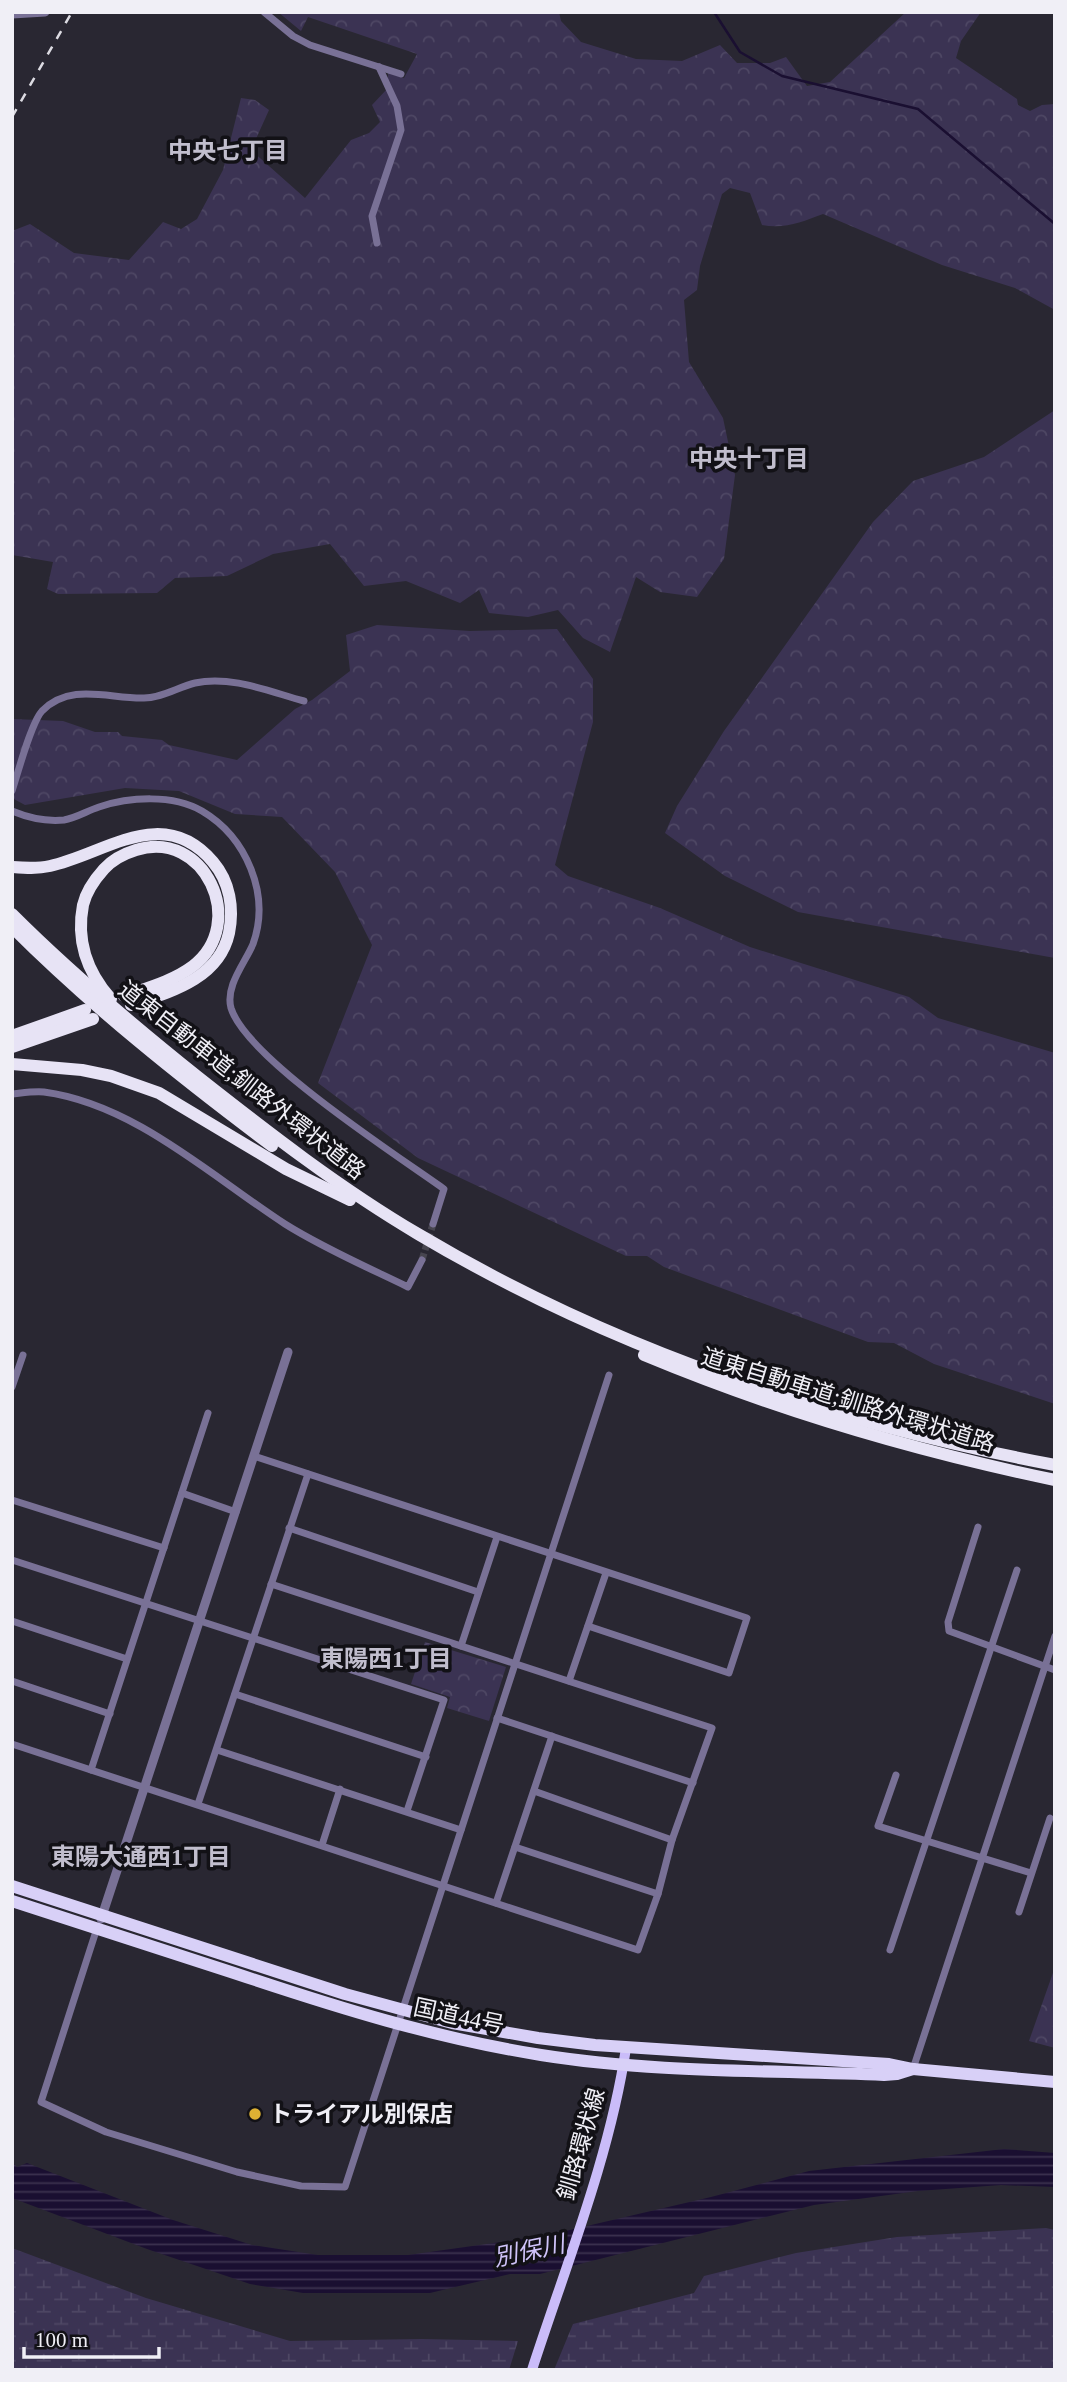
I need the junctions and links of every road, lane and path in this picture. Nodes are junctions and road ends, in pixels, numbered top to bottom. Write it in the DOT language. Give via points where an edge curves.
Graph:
graph roads {
  1 [pos="45,12"];
  2 [pos="264,12"];
  3 [pos="12,14"];
  4 [pos="379,67"];
  5 [pos="401,74"];
  6 [pos="377,243"];
  7 [pos="304,701"];
  8 [pos="12,791"];
  9 [pos="12,811"];
  10 [pos="12,867"];
  11 [pos="12,914"];
  12 [pos="12,927"];
  13 [pos="98,1012"];
  14 [pos="145,1035"];
  15 [pos="12,1036"];
  16 [pos="12,1048"];
  17 [pos="12,1064"];
  18 [pos="12,1094"];
  19 [pos="350,1200"];
  20 [pos="433,1224"];
  21 [pos="422,1260"];
  22 [pos="288,1352"];
  23 [pos="23,1356"];
  24 [pos="609,1375"];
  25 [pos="14,1378"];
  26 [pos="12,1387"];
  27 [pos="208,1413"];
  28 [pos="254,1457"];
  29 [pos="1055,1465"];
  30 [pos="308,1474"];
  31 [pos="1055,1480"];
  32 [pos="182,1493"];
  33 [pos="12,1500"];
  34 [pos="236,1512"];
  35 [pos="978,1527"];
  36 [pos="289,1528"];
  37 [pos="496,1537"];
  38 [pos="164,1548"];
  39 [pos="552,1554"];
  40 [pos="12,1560"];
  41 [pos="1017,1570"];
  42 [pos="606,1573"];
  43 [pos="271,1584"];
  44 [pos="478,1592"];
  45 [pos="146,1603"];
  46 [pos="12,1621"];
  47 [pos="199,1622"];
  48 [pos="587,1626"];
  49 [pos="1055,1636"];
  50 [pos="253,1640"];
  51 [pos="461,1646"];
  52 [pos="992,1646"];
  53 [pos="127,1659"];
  54 [pos="516,1664"];
  55 [pos="1044,1667"];
  56 [pos="1055,1670"];
  57 [pos="12,1681"];
  58 [pos="569,1681"];
  59 [pos="235,1695"];
  60 [pos="110,1714"];
  61 [pos="497,1718"];
  62 [pos="552,1736"];
  63 [pos="12,1744"];
  64 [pos="216,1750"];
  65 [pos="426,1757"];
  66 [pos="91,1770"];
  67 [pos="896,1775"];
  68 [pos="693,1783"];
  69 [pos="145,1787"];
  70 [pos="340,1789"];
  71 [pos="534,1791"];
  72 [pos="198,1804"];
  73 [pos="407,1811"];
  74 [pos="1050,1818"];
  75 [pos="461,1830"];
  76 [pos="672,1840"];
  77 [pos="927,1841"];
  78 [pos="322,1845"];
  79 [pos="514,1847"];
  80 [pos="982,1858"];
  81 [pos="1031,1873"];
  82 [pos="443,1885"];
  83 [pos="12,1886"];
  84 [pos="658,1894"];
  85 [pos="12,1901"];
  86 [pos="496,1903"];
  87 [pos="1018,1912"];
  88 [pos="103,1915"];
  89 [pos="97,1928"];
  90 [pos="890,1950"];
  91 [pos="401,2010"];
  92 [pos="397,2024"];
  93 [pos="626,2048"];
  94 [pos="624,2063"];
  95 [pos="913,2069"];
  96 [pos="1055,2082"];
  97 [pos="531,2370"];
  1 -- 3 [label="street"];
  2 -- 4 [label="street" via="310,45"];
  4 -- 5 [label="street"];
  4 -- 6 [label="street" via="397,106 401,130 372,216"];
  7 -- 8 [label="street" via="214,681 146,698 82,692 54,702 40,713"];
  9 -- 20 [label="street" via="30,818 66,820 123,800 150,798 200,810 223,827 253,872 258,896 253,943 231,989 230,1006 238,1022 252,1042 298,1082 444,1189"];
  10 -- 14 [label="highway" via="50,866 142,835 180,839 194,845 217,867 230,894 228,937 215,964 171,991 128,1001 204,956 217,933 219,908 204,870 176,851 142,848 118,857 100,873 83,902 80,937 91,970 100,987"];
  11 -- 13 [label="highway, 道東自動車道;釧路外環状道路"];
  12 -- 13 [label="highway, 道東自動車道;釧路外環状道路"];
  13 -- 14 [label="highway, 道東自動車道;釧路外環状道路"];
  13 -- 15 [label="highway"];
  13 -- 16 [label="highway"];
  13 -- 19 [label="highway, 道東自動車道;釧路外環状道路"];
  14 -- 29 [label="highway, 道東自動車道;釧路外環状道路" via="353,1193 419,1235 558,1308 691,1365 776,1394 913,1434"];
  17 -- 19 [label="highway" via="82,1070 159,1093 286,1169"];
  18 -- 21 [label="street" via="42,1091 83,1101 129,1121 287,1225 408,1287"];
  19 -- 31 [label="highway, 道東自動車道;釧路外環状道路" via="486,1280 689,1374 897,1442"];
  22 -- 28 [label="street"];
  23 -- 25 [label="street"];
  24 -- 39 [label="street"];
  25 -- 26 [label="street"];
  27 -- 32 [label="street"];
  28 -- 30 [label="street"];
  28 -- 34 [label="street"];
  30 -- 36 [label="street"];
  30 -- 37 [label="street"];
  32 -- 34 [label="street"];
  32 -- 38 [label="street"];
  33 -- 38 [label="street"];
  34 -- 47 [label="street"];
  35 -- 52 [label="street" via="949,1631"];
  36 -- 43 [label="street"];
  36 -- 44 [label="street"];
  37 -- 39 [label="street"];
  37 -- 44 [label="street"];
  38 -- 45 [label="street"];
  39 -- 42 [label="street"];
  39 -- 54 [label="street"];
  40 -- 45 [label="street"];
  41 -- 52 [label="street"];
  42 -- 48 [label="street"];
  42 -- 48 [label="street" via="747,1618 729,1673"];
  43 -- 50 [label="street"];
  43 -- 51 [label="street"];
  44 -- 51 [label="street"];
  45 -- 47 [label="street"];
  45 -- 53 [label="street"];
  46 -- 53 [label="street"];
  47 -- 50 [label="street"];
  47 -- 69 [label="street"];
  48 -- 58 [label="street"];
  49 -- 55 [label="street"];
  50 -- 59 [label="street"];
  50 -- 65 [label="street" via="444,1700"];
  51 -- 54 [label="street"];
  52 -- 55 [label="street"];
  52 -- 77 [label="street"];
  53 -- 60 [label="street"];
  54 -- 58 [label="street"];
  54 -- 61 [label="street"];
  55 -- 56 [label="street"];
  55 -- 80 [label="street"];
  57 -- 60 [label="street"];
  58 -- 68 [label="street" via="712,1728"];
  59 -- 64 [label="street"];
  59 -- 65 [label="street"];
  60 -- 66 [label="street"];
  61 -- 62 [label="street"];
  61 -- 75 [label="street"];
  62 -- 68 [label="street"];
  62 -- 71 [label="street"];
  63 -- 66 [label="street"];
  64 -- 70 [label="street"];
  64 -- 72 [label="street"];
  65 -- 73 [label="street"];
  66 -- 69 [label="street"];
  67 -- 77 [label="street" via="878,1826"];
  68 -- 76 [label="street"];
  69 -- 72 [label="street"];
  69 -- 88 [label="street"];
  70 -- 73 [label="street"];
  70 -- 78 [label="street"];
  71 -- 76 [label="street"];
  71 -- 79 [label="street"];
  72 -- 78 [label="street"];
  73 -- 75 [label="street"];
  74 -- 81 [label="street"];
  75 -- 82 [label="street"];
  76 -- 84 [label="street"];
  77 -- 80 [label="street"];
  77 -- 90 [label="street"];
  78 -- 82 [label="street"];
  79 -- 84 [label="street"];
  79 -- 86 [label="street"];
  80 -- 81 [label="street"];
  80 -- 95 [label="street"];
  81 -- 87 [label="street"];
  82 -- 86 [label="street"];
  82 -- 91 [label="street"];
  83 -- 88 [label="highway, 国道44号"];
  84 -- 86 [label="street" via="638,1950"];
  85 -- 89 [label="highway, 国道44号"];
  88 -- 89 [label="street"];
  88 -- 91 [label="highway, 国道44号"];
  89 -- 92 [label="highway, 国道44号"];
  89 -- 92 [label="street" via="41,2102 106,2132 263,2178 301,2186 345,2187"];
  91 -- 92 [label="street"];
  91 -- 93 [label="highway, 国道44号" via="538,2038"];
  92 -- 94 [label="highway, 国道44号" via="542,2056"];
  93 -- 94 [label="main road, 釧路環状線"];
  93 -- 95 [label="highway, 国道44号"];
  94 -- 95 [label="highway, 国道44号" via="884,2075"];
  94 -- 97 [label="main road, 釧路環状線" via="592,2186"];
  95 -- 96 [label="highway, 国道44号"];
}
